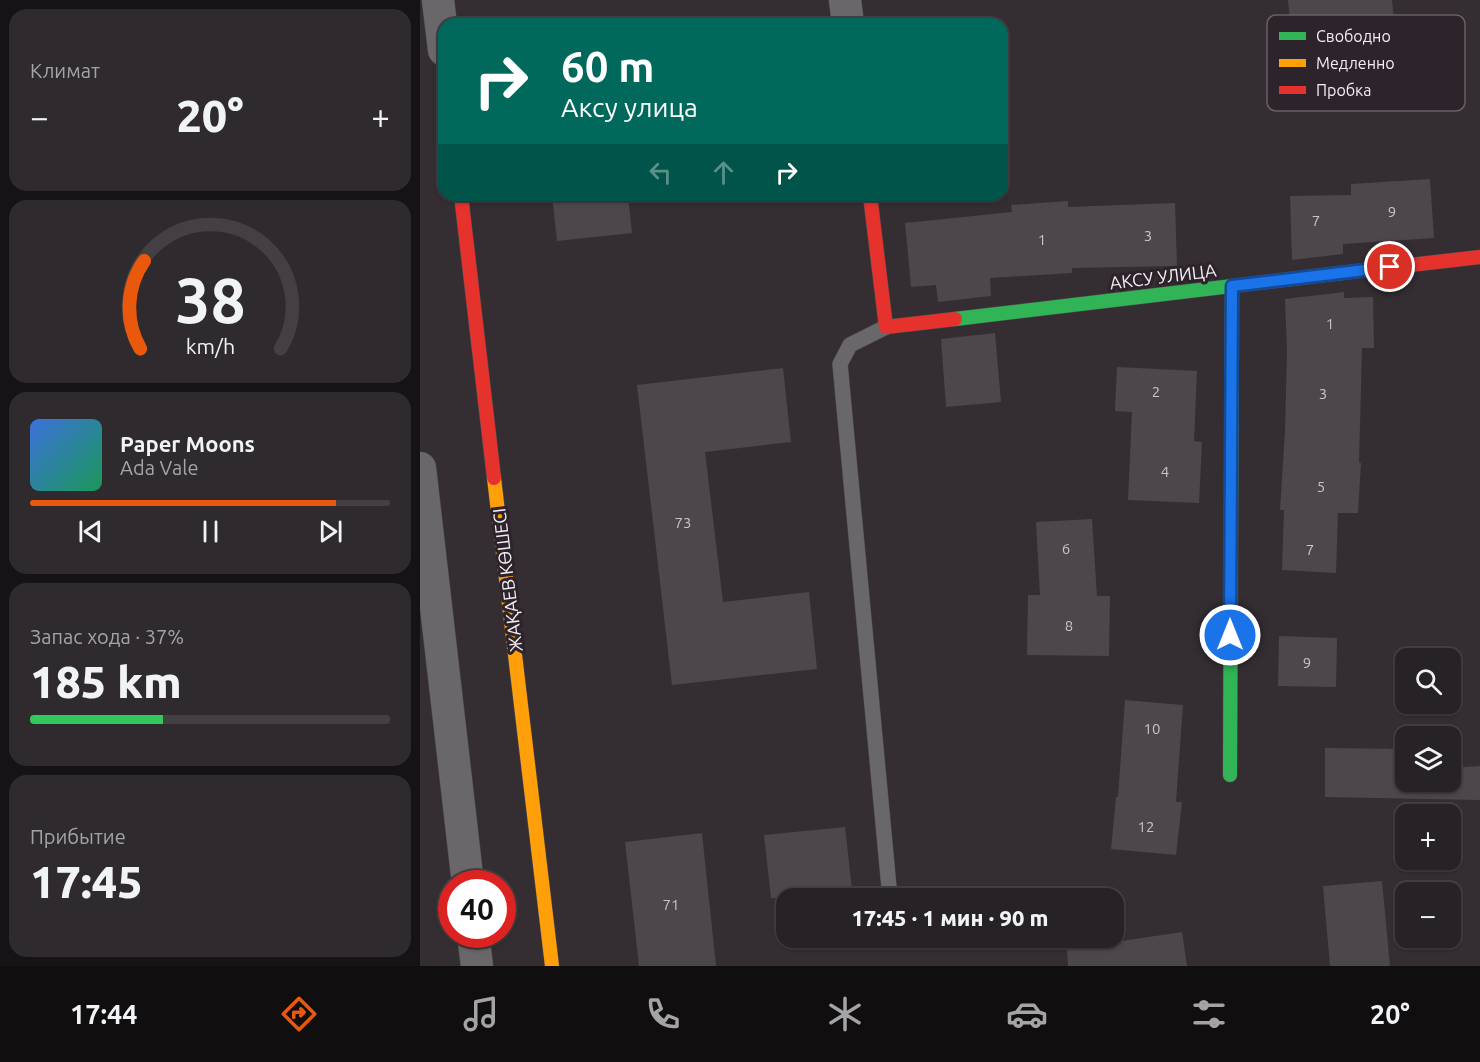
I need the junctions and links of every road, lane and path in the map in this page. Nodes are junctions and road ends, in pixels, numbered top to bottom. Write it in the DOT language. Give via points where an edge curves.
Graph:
graph roads {
  1 [pos="438,0"];
  2 [pos="845,0"];
  3 [pos="440,18"];
  4 [pos="847,18"];
  5 [pos="462,201"];
  6 [pos="871,201"];
  7 [pos="1480,257"];
  8 [pos="1232,286"];
  9 [pos="886,327"];
  10 [pos="420,468"];
  11 [pos="1230,775"];
  12 [pos="466,870"];
  13 [pos="889,888"];
  14 [pos="475,948"];
  15 [pos="477,966"];
  16 [pos="552,966"];
  1 -- 3 [label="street"];
  2 -- 4 [label="street"];
  5 -- 16 [label="street, ЖАҚАЕВ КӨШЕСІ"];
  6 -- 9 [label="street"];
  7 -- 8 [label="street, АКСУ УЛИЦА"];
  8 -- 9 [label="street, АКСУ УЛИЦА"];
  8 -- 11 [label="street"];
  9 -- 13 [label="lane" via="850,345 840,364"];
  10 -- 12 [label="street"];
  14 -- 15 [label="street"];
}
